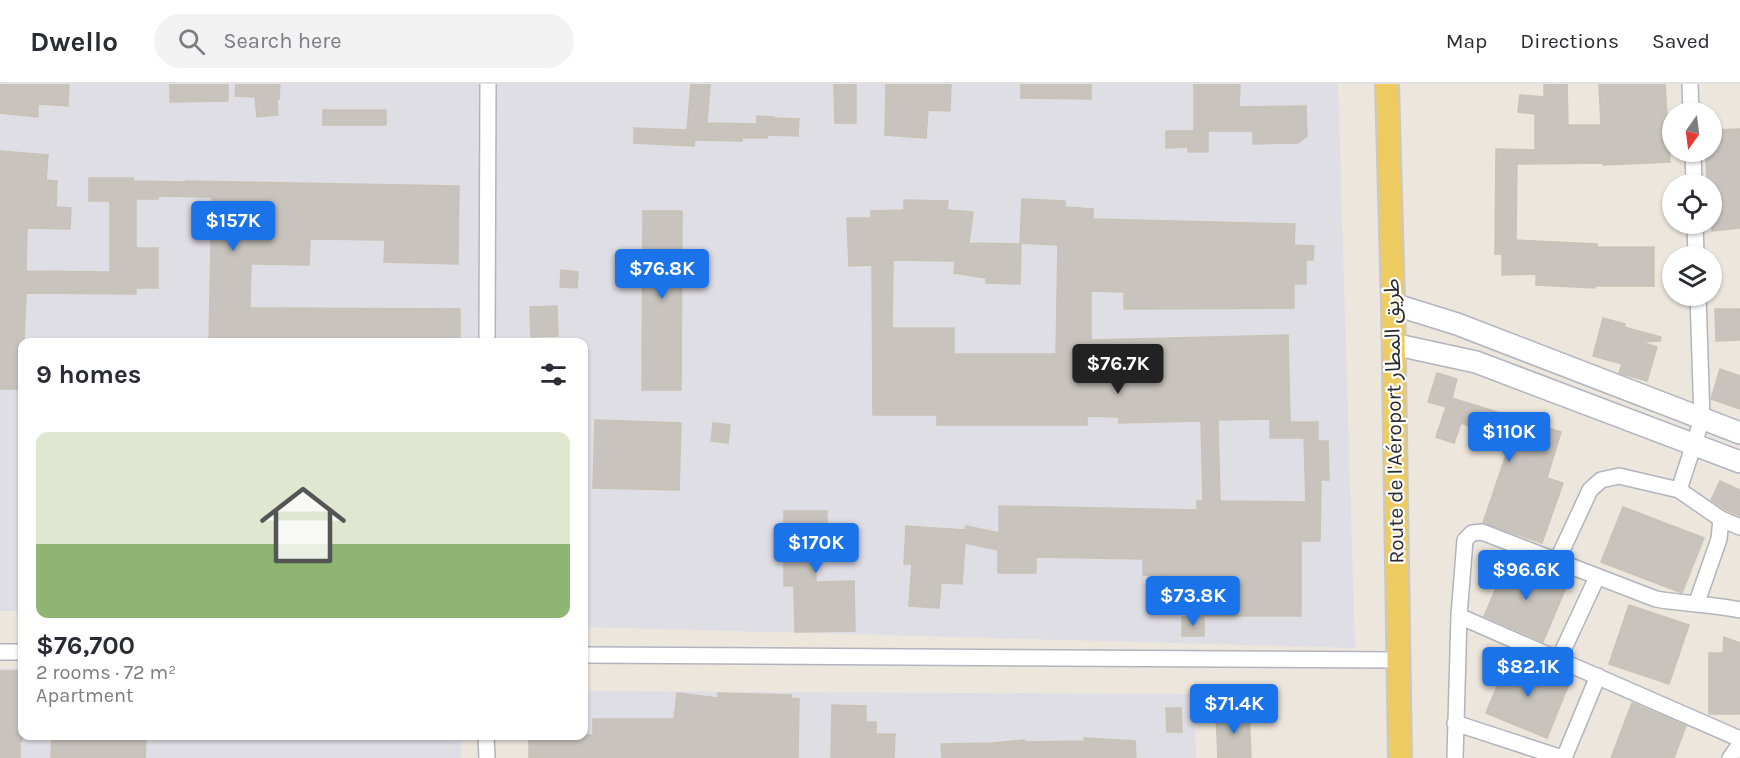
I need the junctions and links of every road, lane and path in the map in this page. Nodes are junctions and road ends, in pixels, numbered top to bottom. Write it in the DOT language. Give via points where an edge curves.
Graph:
graph roads {
  1 [pos="488,84"];
  2 [pos="1387,84"];
  3 [pos="1690,84"];
  4 [pos="1691,102"];
  5 [pos="1393,304"];
  6 [pos="1698,306"];
  7 [pos="487,338"];
  8 [pos="1393,344"];
  9 [pos="1702,419"];
  10 [pos="1740,433"];
  11 [pos="1695,445"];
  12 [pos="1740,462"];
  13 [pos="1678,490"];
  14 [pos="1721,519"];
  15 [pos="1740,526"];
  16 [pos="1557,561"];
  17 [pos="1597,577"];
  18 [pos="1697,602"];
  19 [pos="1740,610"];
  20 [pos="1459,616"];
  21 [pos="0,652"];
  22 [pos="18,652"];
  23 [pos="588,656"];
  24 [pos="1559,659"];
  25 [pos="1398,660"];
  26 [pos="1598,676"];
  27 [pos="1455,723"];
  28 [pos="1740,739"];
  29 [pos="486,740"];
  30 [pos="1740,744"];
  31 [pos="487,758"];
  32 [pos="1400,758"];
  33 [pos="1455,758"];
  34 [pos="1563,758"];
  35 [pos="1730,758"];
  1 -- 7 [label="street"];
  2 -- 5 [label="main road, Route de l'Aéroport طريق المطار"];
  3 -- 4 [label="street"];
  5 -- 8 [label="main road, Route de l'Aéroport طريق المطار"];
  5 -- 9 [label="main road" via="1457,324"];
  6 -- 9 [label="street"];
  8 -- 11 [label="main road" via="1476,362"];
  8 -- 25 [label="main road, Route de l'Aéroport طريق المطار"];
  9 -- 10 [label="main road"];
  9 -- 11 [label="street"];
  11 -- 12 [label="main road"];
  11 -- 13 [label="street"];
  13 -- 14 [label="street"];
  13 -- 16 [label="street" via="1619,476 1601,480 1590,490"];
  14 -- 15 [label="street"];
  14 -- 18 [label="street" via="1719,540"];
  16 -- 17 [label="street"];
  16 -- 20 [label="street" via="1482,532 1472,533 1464,540"];
  17 -- 18 [label="street" via="1656,599"];
  17 -- 24 [label="street"];
  18 -- 19 [label="street"];
  20 -- 24 [label="street"];
  20 -- 27 [label="street"];
  21 -- 22 [label="street"];
  23 -- 25 [label="street"];
  24 -- 26 [label="street"];
  25 -- 32 [label="main road, Route de l'Aéroport طريق المطار"];
  26 -- 28 [label="street"];
  26 -- 34 [label="street"];
  27 -- 33 [label="street"];
  27 -- 34 [label="street"];
  29 -- 31 [label="street"];
  30 -- 35 [label="street"];
}
